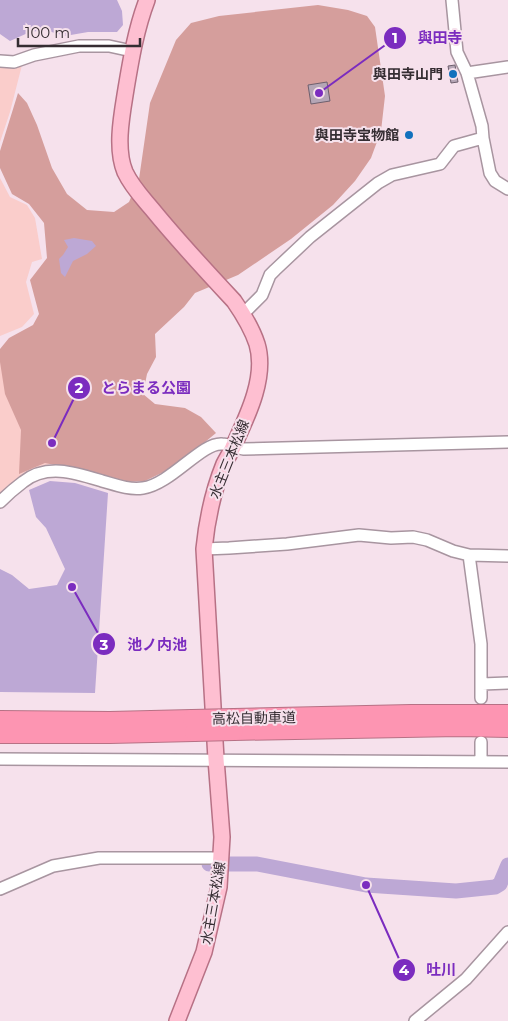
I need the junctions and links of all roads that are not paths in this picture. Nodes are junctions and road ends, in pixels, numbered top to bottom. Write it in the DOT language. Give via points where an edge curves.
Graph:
graph roads {
  1 [pos="147,0"];
  2 [pos="452,0"];
  3 [pos="132,50"];
  4 [pos="0,61"];
  5 [pos="508,67"];
  6 [pos="468,73"];
  7 [pos="483,138"];
  8 [pos="508,189"];
  9 [pos="243,314"];
  10 [pos="508,442"];
  11 [pos="233,447"];
  12 [pos="0,502"];
  13 [pos="204,549"];
  14 [pos="469,555"];
  15 [pos="508,556"];
  16 [pos="508,683"];
  17 [pos="482,684"];
  18 [pos="481,698"];
  19 [pos="508,714"];
  20 [pos="0,720"];
  21 [pos="234,725"];
  22 [pos="193,726"];
  23 [pos="508,728"];
  24 [pos="0,734"];
  25 [pos="481,742"];
  26 [pos="0,759"];
  27 [pos="216,760"];
  28 [pos="481,761"];
  29 [pos="508,762"];
  30 [pos="221,858"];
  31 [pos="0,889"];
  32 [pos="508,932"];
  33 [pos="177,1021"];
  34 [pos="415,1021"];
  1 -- 3 [label="main road, 水主三本松線"];
  2 -- 6 [label="street" via="457,52"];
  3 -- 4 [label="street" via="79,46 14,62"];
  3 -- 9 [label="main road, 水主三本松線" via="121,122 124,170 132,186"];
  5 -- 6 [label="street"];
  6 -- 7 [label="street"];
  7 -- 8 [label="street" via="490,173 495,181"];
  7 -- 9 [label="street" via="454,146 440,164 392,175 378,183 310,237 275,270 262,295"];
  9 -- 11 [label="main road, 水主三本松線" via="257,345 260,373 255,394"];
  10 -- 11 [label="street"];
  11 -- 12 [label="street" via="211,446 164,480 144,488 124,487 67,471 41,472 22,482"];
  11 -- 13 [label="main road, 水主三本松線" via="215,490"];
  13 -- 14 [label="street" via="359,535 412,536"];
  13 -- 27 [label="main road, 水主三本松線"];
  14 -- 15 [label="street"];
  14 -- 17 [label="street" via="481,644"];
  16 -- 17 [label="street"];
  17 -- 18 [label="street"];
  19 -- 21 [label="highway, 高松自動車道" via="411,714"];
  20 -- 22 [label="highway, 高松自動車道"];
  21 -- 22 [label="highway, 高松自動車道, bridge"];
  21 -- 23 [label="highway, 高松自動車道"];
  22 -- 24 [label="highway, 高松自動車道" via="100,734"];
  25 -- 28 [label="street"];
  26 -- 27 [label="street"];
  27 -- 28 [label="street"];
  27 -- 30 [label="main road, 水主三本松線"];
  28 -- 29 [label="street"];
  30 -- 31 [label="street" via="99,858 53,866"];
  30 -- 33 [label="main road, 水主三本松線" via="204,952"];
  32 -- 34 [label="street" via="466,979"];
}
